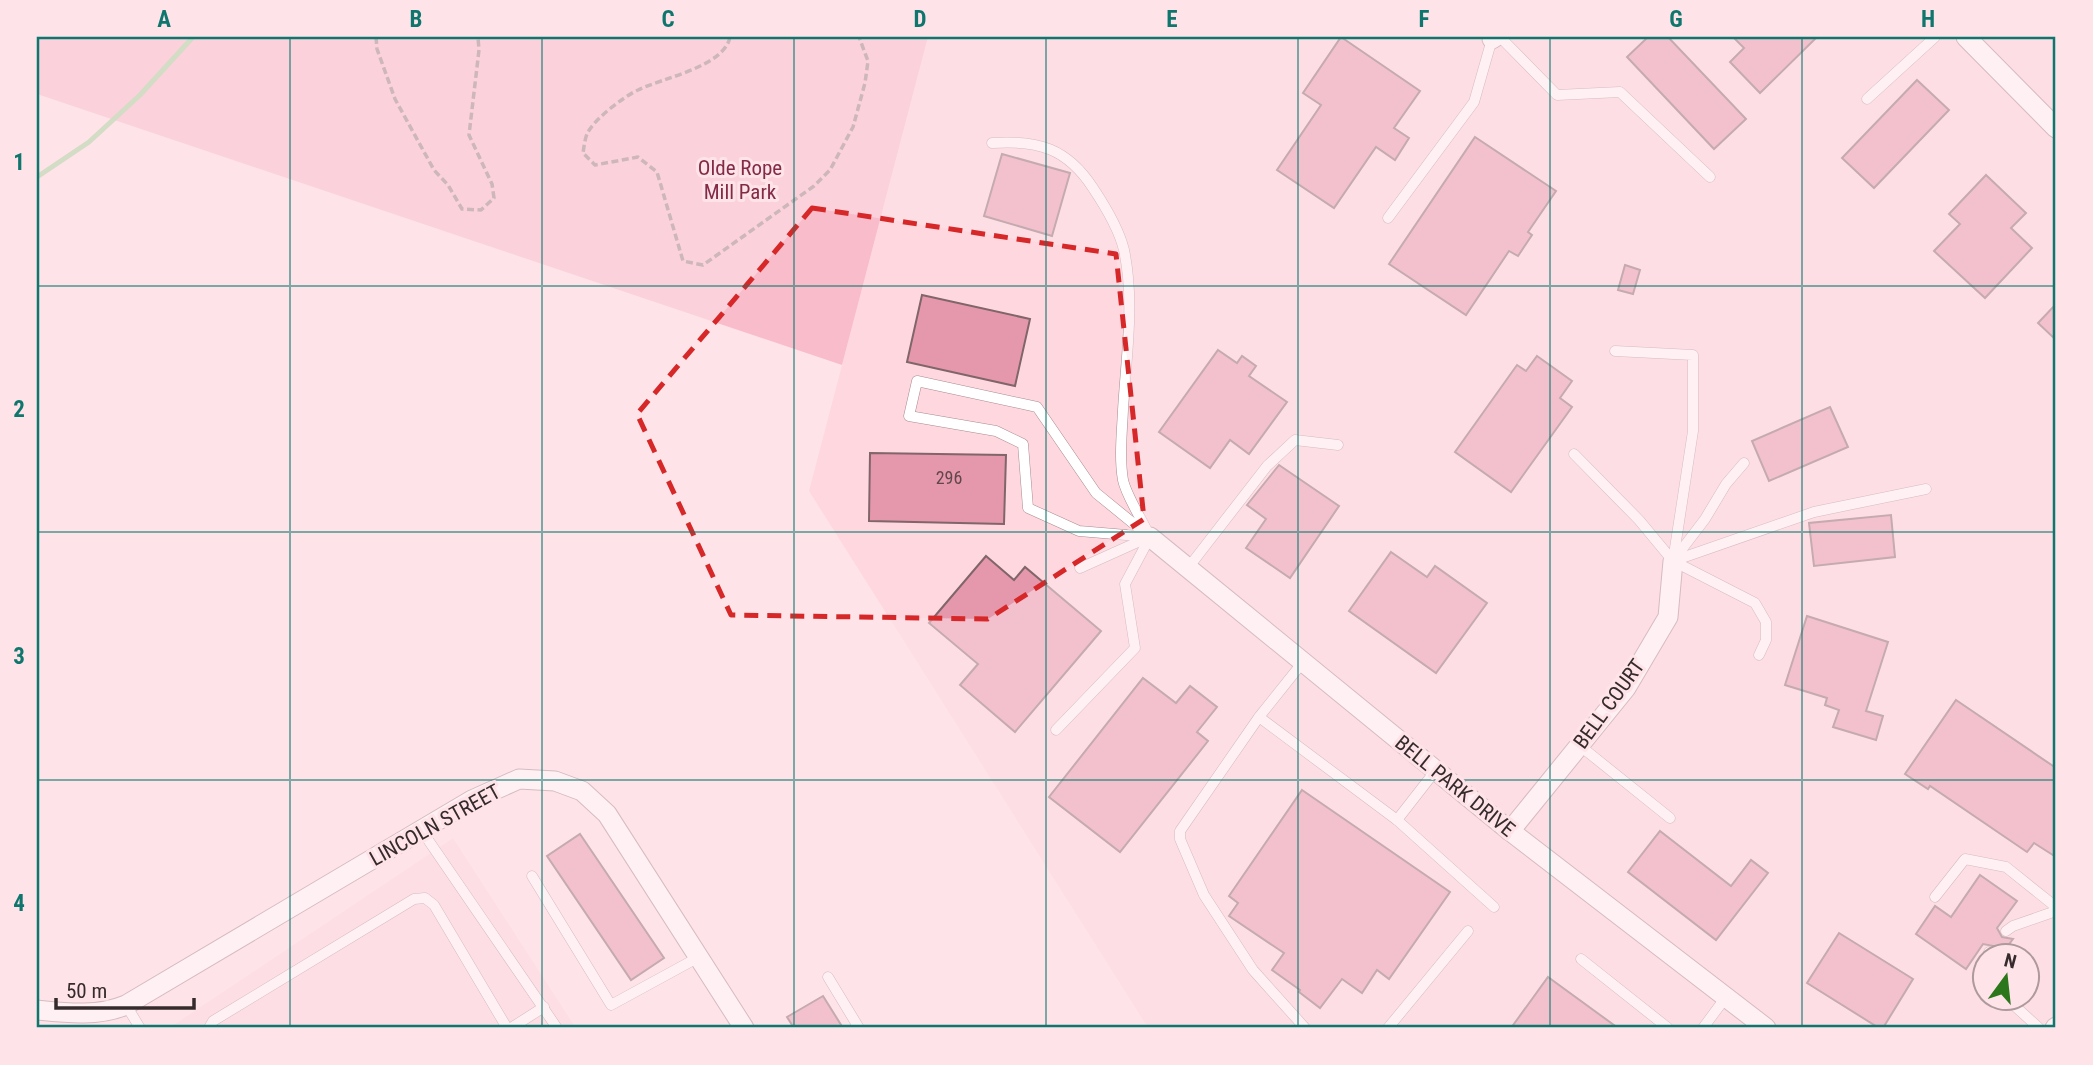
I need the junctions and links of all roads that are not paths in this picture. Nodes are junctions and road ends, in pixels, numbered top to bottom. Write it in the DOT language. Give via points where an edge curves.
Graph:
graph roads {
  1 [pos="1496,37"];
  2 [pos="1934,37"];
  3 [pos="1966,37"];
  4 [pos="1867,99"];
  5 [pos="2056,128"];
  6 [pos="992,143"];
  7 [pos="1710,177"];
  8 [pos="1388,218"];
  9 [pos="1615,351"];
  10 [pos="1338,445"];
  11 [pos="1574,454"];
  12 [pos="1744,463"];
  13 [pos="1926,489"];
  14 [pos="1150,537"];
  15 [pos="1673,561"];
  16 [pos="1080,568"];
  17 [pos="1188,568"];
  18 [pos="1759,655"];
  19 [pos="1303,662"];
  20 [pos="1259,717"];
  21 [pos="1056,730"];
  22 [pos="1579,746"];
  23 [pos="1436,770"];
  24 [pos="1670,818"];
  25 [pos="1396,820"];
  26 [pos="422,831"];
  27 [pos="1510,831"];
  28 [pos="532,876"];
  29 [pos="1935,897"];
  30 [pos="1494,907"];
  31 [pos="2056,909"];
  32 [pos="1468,930"];
  33 [pos="2006,931"];
  34 [pos="699,957"];
  35 [pos="1581,958"];
  36 [pos="828,977"];
  37 [pos="1726,998"];
  38 [pos="126,1005"];
  39 [pos="544,1007"];
  40 [pos="37,1010"];
  41 [pos="2021,1012"];
  42 [pos="141,1028"];
  43 [pos="209,1028"];
  44 [pos="509,1028"];
  45 [pos="556,1028"];
  46 [pos="744,1028"];
  47 [pos="859,1028"];
  48 [pos="1305,1028"];
  49 [pos="1388,1028"];
  50 [pos="1668,1028"];
  51 [pos="1703,1028"];
  52 [pos="1766,1028"];
  53 [pos="2039,1028"];
  1 -- 7 [label="lane" via="1557,95 1620,92"];
  1 -- 8 [label="lane" via="1474,102"];
  2 -- 4 [label="lane"];
  3 -- 5 [label="street"];
  6 -- 14 [label="lane" via="1044,147 1070,159 1105,208 1123,248 1130,293 1123,481"];
  9 -- 15 [label="lane" via="1693,355 1693,431"];
  10 -- 17 [label="lane" via="1295,440 1267,466"];
  11 -- 15 [label="lane"];
  12 -- 15 [label="lane"];
  13 -- 15 [label="lane" via="1814,512"];
  14 -- 14 [label="lane" via="1096,493 1037,407 917,381 909,416 996,431 1023,444 1028,508 1079,531"];
  14 -- 16 [label="lane"];
  14 -- 17 [label="street, BELL PARK DRIVE"];
  14 -- 21 [label="lane" via="1125,584 1135,648"];
  15 -- 18 [label="lane" via="1755,603 1766,622 1766,640"];
  15 -- 22 [label="street, BELL COURT" via="1668,617 1626,688"];
  17 -- 19 [label="street, BELL PARK DRIVE"];
  19 -- 20 [label="lane"];
  19 -- 23 [label="street, BELL PARK DRIVE"];
  20 -- 25 [label="lane"];
  20 -- 48 [label="lane" via="1184,822 1181,839 1204,895 1253,970"];
  22 -- 24 [label="lane"];
  22 -- 27 [label="street, BELL COURT"];
  23 -- 25 [label="lane"];
  23 -- 27 [label="street, BELL PARK DRIVE"];
  25 -- 30 [label="lane"];
  26 -- 34 [label="street, LINCOLN STREET" via="472,800 519,779 555,781 582,791 607,814"];
  26 -- 38 [label="street, LINCOLN STREET"];
  26 -- 39 [label="lane"];
  27 -- 37 [label="street, BELL PARK DRIVE"];
  28 -- 34 [label="lane" via="611,1005"];
  29 -- 31 [label="lane" via="1965,859 2006,867"];
  31 -- 33 [label="lane"];
  32 -- 49 [label="lane"];
  34 -- 46 [label="street, LINCOLN STREET"];
  35 -- 50 [label="lane"];
  36 -- 47 [label="lane"];
  37 -- 51 [label="lane"];
  37 -- 52 [label="street, BELL PARK DRIVE"];
  38 -- 40 [label="street, LINCOLN STREET" via="111,1012"];
  38 -- 42 [label="lane"];
  39 -- 44 [label="lane"];
  39 -- 45 [label="lane"];
  41 -- 53 [label="lane"];
  43 -- 44 [label="lane" via="213,1021 403,905 425,898 435,905"];
}
